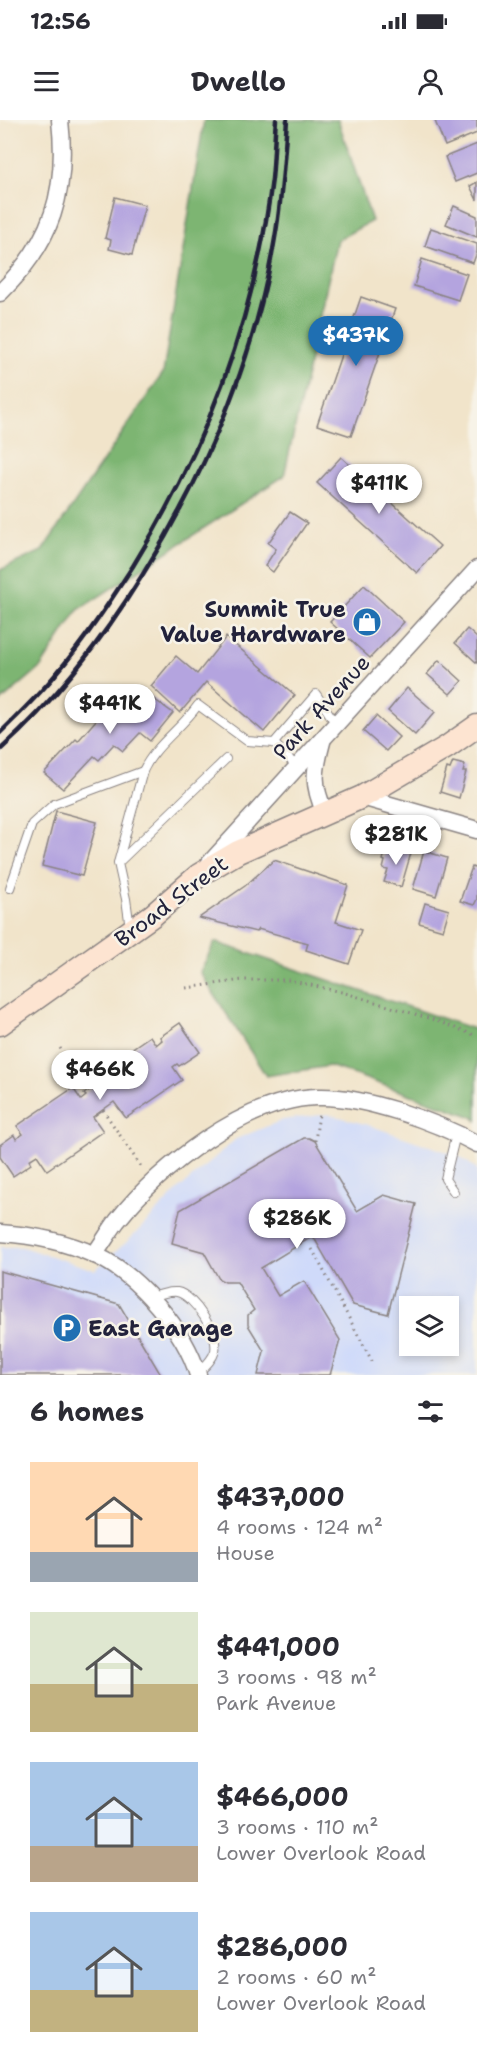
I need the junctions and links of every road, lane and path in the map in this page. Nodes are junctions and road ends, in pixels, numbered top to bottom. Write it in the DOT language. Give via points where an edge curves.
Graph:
graph roads {
  1 [pos="60,120"];
  2 [pos="0,293"];
  3 [pos="477,569"];
  4 [pos="336,724"];
  5 [pos="477,726"];
  6 [pos="323,738"];
  7 [pos="274,743"];
  8 [pos="226,759"];
  9 [pos="297,767"];
  10 [pos="144,771"];
  11 [pos="362,797"];
  12 [pos="325,813"];
  13 [pos="477,830"];
  14 [pos="118,863"];
  15 [pos="199,875"];
  16 [pos="10,888"];
  17 [pos="130,932"];
  18 [pos="186,988"];
  19 [pos="0,1024"];
  20 [pos="477,1036"];
  21 [pos="60,1048"];
  22 [pos="89,1090"];
  23 [pos="103,1110"];
  24 [pos="319,1112"];
  25 [pos="456,1134"];
  26 [pos="315,1141"];
  27 [pos="477,1144"];
  28 [pos="145,1172"];
  29 [pos="454,1192"];
  30 [pos="0,1233"];
  31 [pos="312,1250"];
  32 [pos="94,1255"];
  33 [pos="150,1298"];
  34 [pos="373,1362"];
  35 [pos="197,1374"];
  1 -- 2 [label="street" via="61,167 55,210 36,252"];
  3 -- 4 [label="street, Park Avenue"];
  4 -- 6 [label="street, Park Avenue"];
  4 -- 7 [label="lane" via="316,694"];
  5 -- 11 [label="main road, Broad Street"];
  6 -- 9 [label="street, Park Avenue"];
  6 -- 12 [label="street" via="315,790"];
  7 -- 9 [label="lane"];
  7 -- 10 [label="lane" via="247,741 198,705 148,760"];
  8 -- 14 [label="lane"];
  9 -- 15 [label="street, Park Avenue"];
  10 -- 14 [label="lane"];
  10 -- 16 [label="lane" via="54,804 32,824"];
  11 -- 12 [label="main road, Broad Street"];
  11 -- 13 [label="street"];
  12 -- 15 [label="main road, Broad Street" via="238,852"];
  14 -- 17 [label="lane"];
  15 -- 17 [label="main road, Broad Street"];
  17 -- 19 [label="main road, Broad Street"];
  18 -- 20 [label="path" via="243,980 288,980 342,992"];
  21 -- 22 [label="path"];
  23 -- 28 [label="path"];
  24 -- 26 [label="path"];
  25 -- 27 [label="street"];
  25 -- 29 [label="lane" via="445,1179"];
  25 -- 32 [label="street" via="362,1101 338,1097 314,1096 268,1107 223,1128 184,1156 135,1201"];
  30 -- 32 [label="street" via="53,1242"];
  31 -- 34 [label="path"];
  32 -- 33 [label="street"];
  33 -- 35 [label="street" via="175,1328 191,1354"];
  33 -- 35 [label="lane" via="177,1292 194,1302 215,1343 211,1360"];
}
